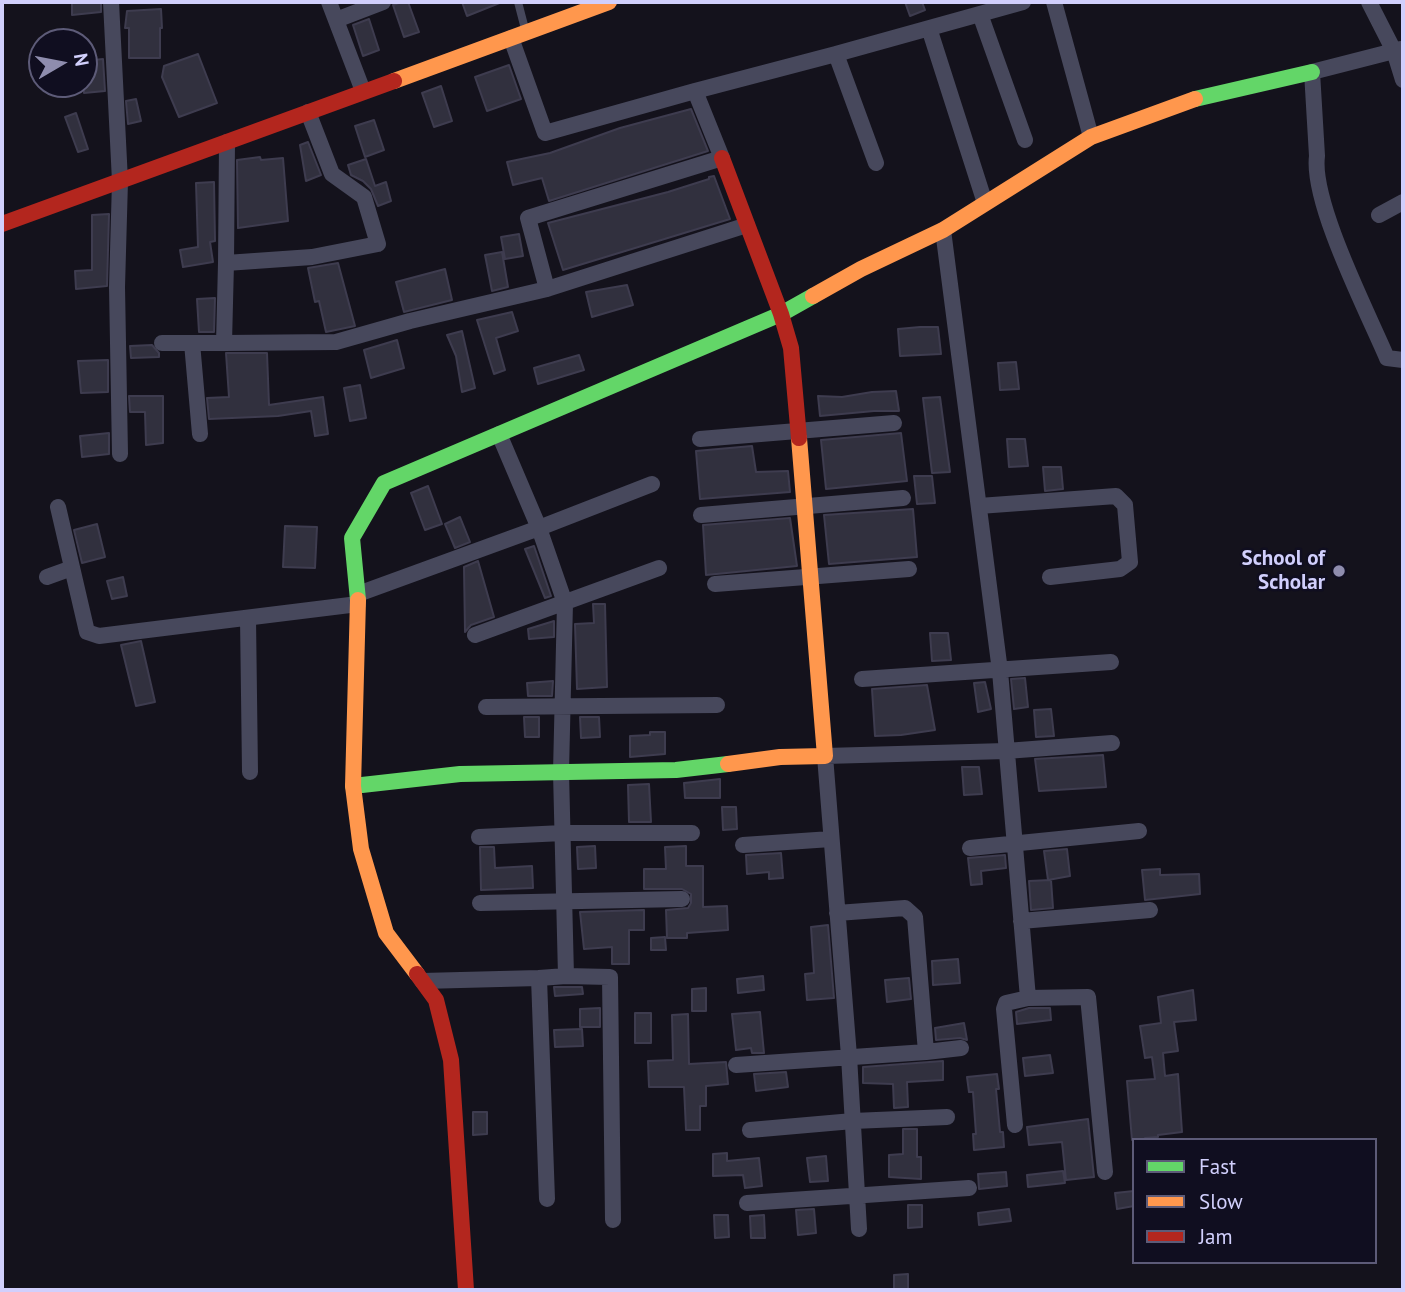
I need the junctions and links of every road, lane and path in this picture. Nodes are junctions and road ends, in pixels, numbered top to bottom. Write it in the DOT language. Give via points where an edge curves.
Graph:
graph roads {
  1 [pos="111,2"];
  2 [pos="329,2"];
  3 [pos="383,2"];
  4 [pos="518,2"];
  5 [pos="609,2"];
  6 [pos="1023,2"];
  7 [pos="1054,2"];
  8 [pos="1369,2"];
  9 [pos="980,14"];
  10 [pos="336,20"];
  11 [pos="929,28"];
  12 [pos="518,35"];
  13 [pos="1399,50"];
  14 [pos="836,54"];
  15 [pos="1312,72"];
  16 [pos="1403,80"];
  17 [pos="363,91"];
  18 [pos="695,91"];
  19 [pos="308,112"];
  20 [pos="1091,137"];
  21 [pos="1025,140"];
  22 [pos="227,142"];
  23 [pos="722,158"];
  24 [pos="876,163"];
  25 [pos="120,181"];
  26 [pos="1403,202"];
  27 [pos="985,203"];
  28 [pos="1379,215"];
  29 [pos="2,224"];
  30 [pos="747,225"];
  31 [pos="943,230"];
  32 [pos="226,263"];
  33 [pos="547,289"];
  34 [pos="781,314"];
  35 [pos="162,343"];
  36 [pos="192,343"];
  37 [pos="225,343"];
  38 [pos="1403,360"];
  39 [pos="894,423"];
  40 [pos="798,431"];
  41 [pos="200,433"];
  42 [pos="499,434"];
  43 [pos="699,439"];
  44 [pos="120,454"];
  45 [pos="652,484"];
  46 [pos="903,498"];
  47 [pos="806,506"];
  48 [pos="978,506"];
  49 [pos="58,507"];
  50 [pos="701,514"];
  51 [pos="539,527"];
  52 [pos="72,568"];
  53 [pos="659,568"];
  54 [pos="909,569"];
  55 [pos="47,576"];
  56 [pos="812,577"];
  57 [pos="1050,577"];
  58 [pos="715,584"];
  59 [pos="358,599"];
  60 [pos="565,603"];
  61 [pos="248,618"];
  62 [pos="475,635"];
  63 [pos="1111,662"];
  64 [pos="1000,671"];
  65 [pos="862,679"];
  66 [pos="718,705"];
  67 [pos="486,707"];
  68 [pos="563,707"];
  69 [pos="1112,743"];
  70 [pos="1006,751"];
  71 [pos="825,756"];
  72 [pos="250,772"];
  73 [pos="561,772"];
  74 [pos="353,786"];
  75 [pos="1139,831"];
  76 [pos="563,833"];
  77 [pos="692,834"];
  78 [pos="479,836"];
  79 [pos="831,839"];
  80 [pos="1014,843"];
  81 [pos="743,845"];
  82 [pos="970,848"];
  83 [pos="682,899"];
  84 [pos="564,900"];
  85 [pos="480,903"];
  86 [pos="1150,910"];
  87 [pos="837,913"];
  88 [pos="1021,921"];
  89 [pos="566,976"];
  90 [pos="539,978"];
  91 [pos="422,981"];
  92 [pos="1028,998"];
  93 [pos="961,1048"];
  94 [pos="926,1052"];
  95 [pos="849,1056"];
  96 [pos="736,1065"];
  97 [pos="947,1116"];
  98 [pos="853,1121"];
  99 [pos="1014,1125"];
  100 [pos="750,1130"];
  101 [pos="1105,1172"];
  102 [pos="969,1188"];
  103 [pos="857,1196"];
  104 [pos="547,1199"];
  105 [pos="747,1203"];
  106 [pos="613,1220"];
  107 [pos="859,1229"];
  108 [pos="466,1290"];
  1 -- 25 [label="street"];
  2 -- 10 [label="street"];
  3 -- 10 [label="street"];
  4 -- 12 [label="lane"];
  5 -- 12 [label="street"];
  6 -- 9 [label="street"];
  7 -- 20 [label="street"];
  8 -- 13 [label="street"];
  9 -- 11 [label="street"];
  9 -- 21 [label="street"];
  10 -- 17 [label="street"];
  11 -- 14 [label="street"];
  11 -- 27 [label="street"];
  12 -- 17 [label="street"];
  12 -- 18 [label="street" via="545,134"];
  13 -- 15 [label="street"];
  13 -- 16 [label="street"];
  14 -- 18 [label="street"];
  14 -- 24 [label="street"];
  15 -- 20 [label="street" via="1191,100"];
  15 -- 38 [label="street" via="1315,170 1329,223 1387,358"];
  17 -- 19 [label="street"];
  18 -- 23 [label="street"];
  19 -- 22 [label="street"];
  19 -- 32 [label="street" via="332,174 364,197 378,244 312,257"];
  20 -- 27 [label="street"];
  22 -- 25 [label="street"];
  22 -- 32 [label="street"];
  23 -- 30 [label="street"];
  23 -- 33 [label="street" via="528,218"];
  25 -- 29 [label="street"];
  25 -- 44 [label="street"];
  26 -- 28 [label="street"];
  27 -- 31 [label="street"];
  30 -- 33 [label="street"];
  30 -- 34 [label="street"];
  31 -- 34 [label="street"];
  31 -- 48 [label="street"];
  32 -- 37 [label="street"];
  33 -- 37 [label="street" via="336,342"];
  34 -- 40 [label="street" via="791,348"];
  34 -- 42 [label="street"];
  35 -- 36 [label="street"];
  36 -- 37 [label="street"];
  36 -- 41 [label="street"];
  39 -- 40 [label="street"];
  40 -- 43 [label="street"];
  40 -- 47 [label="street"];
  42 -- 51 [label="street"];
  42 -- 59 [label="street" via="384,483 352,538"];
  45 -- 51 [label="street"];
  46 -- 47 [label="street"];
  47 -- 50 [label="street"];
  47 -- 56 [label="street"];
  48 -- 57 [label="street" via="1116,496 1125,505 1130,562 1120,569"];
  48 -- 64 [label="street"];
  49 -- 52 [label="street"];
  51 -- 59 [label="street"];
  51 -- 60 [label="street"];
  52 -- 55 [label="street"];
  52 -- 61 [label="street" via="87,632 99,636"];
  53 -- 60 [label="street"];
  54 -- 56 [label="street"];
  56 -- 58 [label="street"];
  56 -- 71 [label="street"];
  59 -- 61 [label="street"];
  59 -- 74 [label="street"];
  60 -- 62 [label="street"];
  60 -- 68 [label="street"];
  61 -- 72 [label="street"];
  63 -- 64 [label="street"];
  64 -- 65 [label="street"];
  64 -- 70 [label="street"];
  66 -- 68 [label="street"];
  67 -- 68 [label="street"];
  68 -- 73 [label="street"];
  69 -- 70 [label="street"];
  70 -- 71 [label="street"];
  70 -- 80 [label="street"];
  71 -- 73 [label="street" via="676,770"];
  71 -- 79 [label="street"];
  73 -- 74 [label="street" via="460,774"];
  73 -- 76 [label="street"];
  74 -- 91 [label="street" via="361,849 386,933"];
  75 -- 80 [label="street"];
  76 -- 77 [label="street"];
  76 -- 78 [label="street"];
  76 -- 84 [label="street"];
  79 -- 81 [label="street"];
  79 -- 87 [label="street"];
  80 -- 82 [label="street"];
  80 -- 88 [label="street"];
  83 -- 84 [label="street"];
  84 -- 85 [label="street"];
  84 -- 89 [label="street"];
  86 -- 88 [label="street"];
  87 -- 94 [label="street" via="905,908 915,916"];
  87 -- 95 [label="street"];
  88 -- 92 [label="street"];
  89 -- 90 [label="street"];
  89 -- 106 [label="street" via="610,977"];
  90 -- 91 [label="street"];
  90 -- 104 [label="street"];
  91 -- 108 [label="street" via="436,1000 451,1060"];
  92 -- 99 [label="street" via="1006,1003 1004,1009"];
  92 -- 101 [label="street" via="1088,997"];
  93 -- 94 [label="street"];
  94 -- 95 [label="street"];
  95 -- 96 [label="street"];
  95 -- 98 [label="street"];
  97 -- 98 [label="street"];
  98 -- 100 [label="street"];
  98 -- 103 [label="street"];
  102 -- 103 [label="street"];
  103 -- 105 [label="street"];
  103 -- 107 [label="street"];
}
